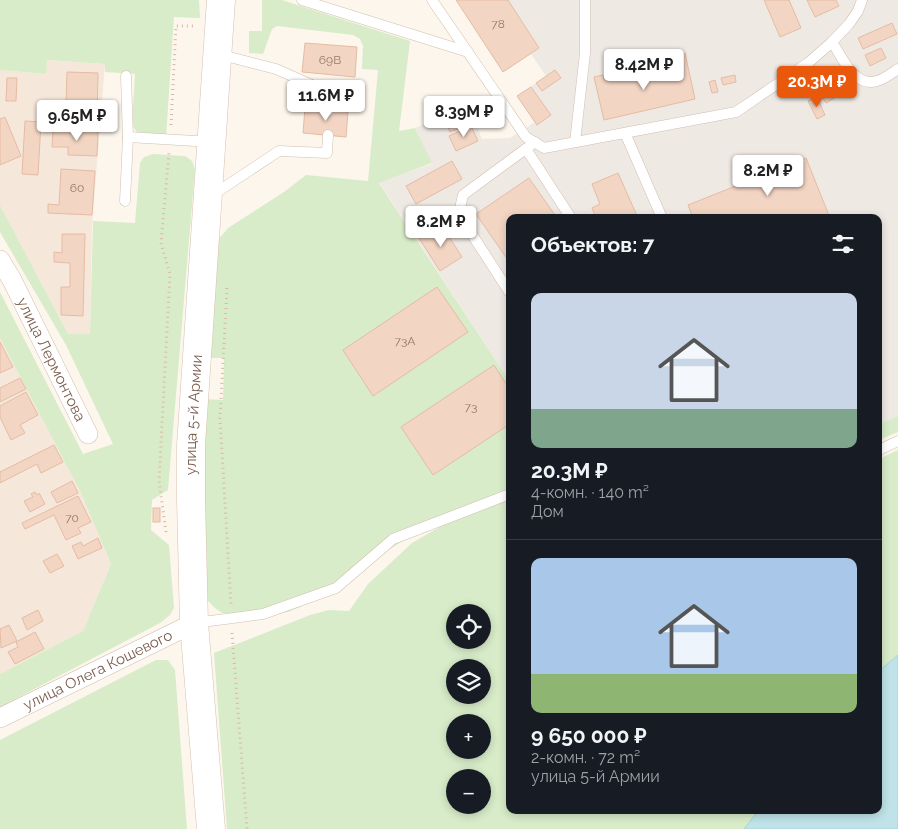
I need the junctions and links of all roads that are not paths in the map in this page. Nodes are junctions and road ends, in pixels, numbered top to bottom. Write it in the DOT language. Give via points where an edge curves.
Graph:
graph roads {
  1 [pos="302,0"];
  2 [pos="432,0"];
  3 [pos="585,0"];
  4 [pos="862,0"];
  5 [pos="220,13"];
  6 [pos="832,42"];
  7 [pos="468,52"];
  8 [pos="218,54"];
  9 [pos="898,69"];
  10 [pos="126,76"];
  11 [pos="329,110"];
  12 [pos="625,133"];
  13 [pos="328,135"];
  14 [pos="128,137"];
  15 [pos="212,142"];
  16 [pos="535,142"];
  17 [pos="575,142"];
  18 [pos="526,149"];
  19 [pos="208,198"];
  20 [pos="125,201"];
  21 [pos="568,214"];
  22 [pos="660,214"];
  23 [pos="0,260"];
  24 [pos="506,287"];
  25 [pos="88,434"];
  26 [pos="898,441"];
  27 [pos="882,449"];
  28 [pos="506,496"];
  29 [pos="194,623"];
  30 [pos="0,718"];
  31 [pos="211,829"];
  1 -- 7 [label="lane"];
  2 -- 7 [label="lane"];
  3 -- 17 [label="lane" via="585,53"];
  4 -- 6 [label="lane" via="849,24"];
  5 -- 8 [label="street, улица 5-й Армии"];
  6 -- 9 [label="lane" via="858,78 878,81"];
  6 -- 12 [label="lane" via="808,64 736,112"];
  7 -- 16 [label="lane" via="526,137"];
  8 -- 11 [label="lane" via="276,69 330,93"];
  8 -- 15 [label="street, улица 5-й Армии"];
  10 -- 14 [label="lane"];
  12 -- 17 [label="lane"];
  12 -- 22 [label="lane"];
  13 -- 19 [label="lane" via="327,153 279,151"];
  14 -- 15 [label="lane"];
  14 -- 20 [label="lane"];
  15 -- 19 [label="street, улица 5-й Армии"];
  16 -- 17 [label="lane" via="544,148"];
  16 -- 18 [label="lane"];
  18 -- 21 [label="lane"];
  18 -- 24 [label="lane" via="463,196 460,208 462,219"];
  19 -- 29 [label="street, улица 5-й Армии" via="191,445"];
  23 -- 25 [label="street, улица Лермонтова"];
  26 -- 27 [label="lane"];
  28 -- 29 [label="lane" via="393,539 336,588 263,614"];
  29 -- 30 [label="street, улица Олега Кошевого"];
  29 -- 31 [label="street, улица 5-й Армии"];
}
